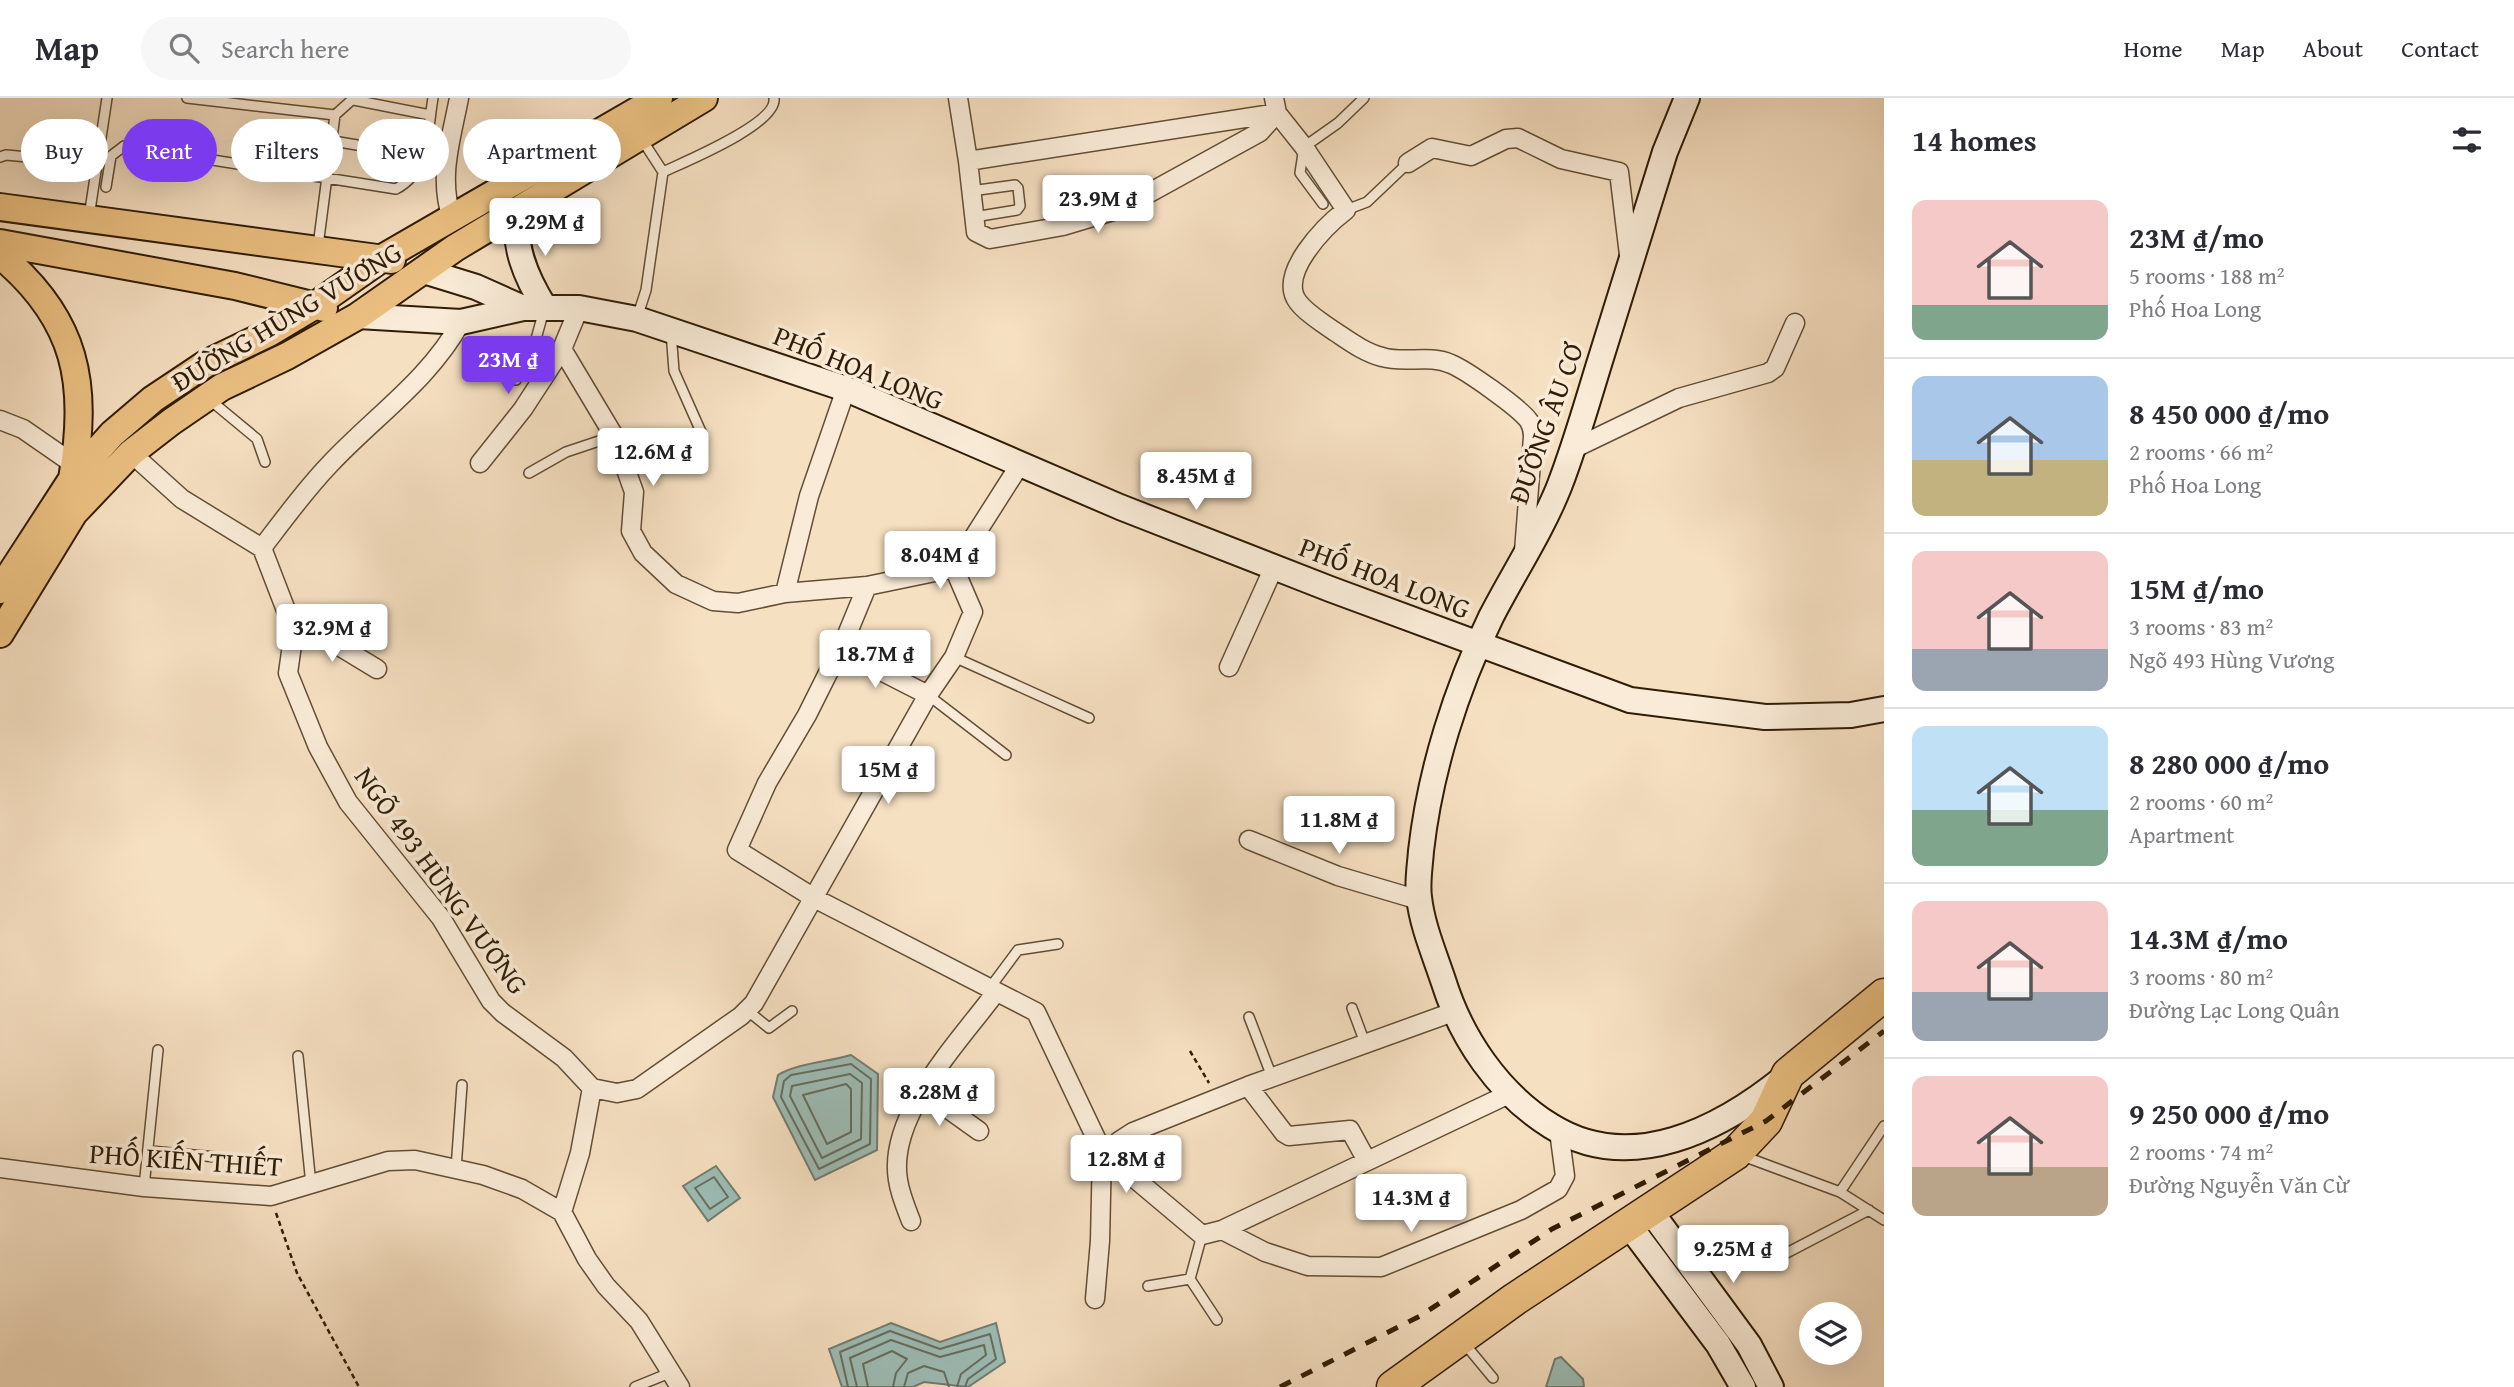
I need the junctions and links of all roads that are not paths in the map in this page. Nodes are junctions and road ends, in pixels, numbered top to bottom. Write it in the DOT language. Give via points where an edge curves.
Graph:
graph roads {
  1 [pos="107,98"];
  2 [pos="187,98"];
  3 [pos="433,98"];
  4 [pos="459,98"];
  5 [pos="659,98"];
  6 [pos="704,98"];
  7 [pos="774,98"];
  8 [pos="958,98"];
  9 [pos="1364,98"];
  10 [pos="1687,98"];
  11 [pos="354,99"];
  12 [pos="1275,106"];
  13 [pos="335,115"];
  14 [pos="430,115"];
  15 [pos="335,119"];
  16 [pos="429,119"];
  17 [pos="640,136"];
  18 [pos="1304,146"];
  19 [pos="21,156"];
  20 [pos="0,157"];
  21 [pos="968,161"];
  22 [pos="231,163"];
  23 [pos="1408,163"];
  24 [pos="663,172"];
  25 [pos="343,181"];
  26 [pos="327,182"];
  27 [pos="407,182"];
  28 [pos="106,187"];
  29 [pos="971,191"];
  30 [pos="1323,204"];
  31 [pos="0,207"];
  32 [pos="520,209"];
  33 [pos="1346,210"];
  34 [pos="974,217"];
  35 [pos="88,219"];
  36 [pos="452,219"];
  37 [pos="0,243"];
  38 [pos="317,248"];
  39 [pos="0,255"];
  40 [pos="384,257"];
  41 [pos="1630,266"];
  42 [pos="424,271"];
  43 [pos="314,306"];
  44 [pos="534,308"];
  45 [pos="579,308"];
  46 [pos="358,316"];
  47 [pos="637,319"];
  48 [pos="461,322"];
  49 [pos="1795,323"];
  50 [pos="671,330"];
  51 [pos="562,349"];
  52 [pos="516,380"];
  53 [pos="846,389"];
  54 [pos="206,397"];
  55 [pos="0,420"];
  56 [pos="702,434"];
  57 [pos="614,436"];
  58 [pos="1573,449"];
  59 [pos="131,453"];
  60 [pos="265,462"];
  61 [pos="480,463"];
  62 [pos="1018,466"];
  63 [pos="529,473"];
  64 [pos="80,479"];
  65 [pos="262,548"];
  66 [pos="1523,555"];
  67 [pos="954,568"];
  68 [pos="1275,568"];
  69 [pos="867,586"];
  70 [pos="0,590"];
  71 [pos="785,593"];
  72 [pos="294,631"];
  73 [pos="0,634"];
  74 [pos="1478,644"];
  75 [pos="840,650"];
  76 [pos="954,657"];
  77 [pos="1229,667"];
  78 [pos="377,669"];
  79 [pos="929,695"];
  80 [pos="1884,709"];
  81 [pos="1089,718"];
  82 [pos="1006,755"];
  83 [pos="1249,840"];
  84 [pos="814,898"];
  85 [pos="1419,900"];
  86 [pos="1058,944"];
  87 [pos="993,991"];
  88 [pos="1884,995"];
  89 [pos="1352,1009"];
  90 [pos="792,1010"];
  91 [pos="748,1011"];
  92 [pos="1453,1012"];
  93 [pos="1249,1017"];
  94 [pos="1365,1043"];
  95 [pos="158,1050"];
  96 [pos="298,1056"];
  97 [pos="1788,1074"];
  98 [pos="1272,1077"];
  99 [pos="462,1085"];
  100 [pos="1248,1086"];
  101 [pos="592,1088"];
  102 [pos="923,1091"];
  103 [pos="1511,1093"];
  104 [pos="1884,1126"];
  105 [pos="979,1131"];
  106 [pos="1559,1131"];
  107 [pos="150,1152"];
  108 [pos="1105,1153"];
  109 [pos="1735,1154"];
  110 [pos="216,1157"];
  111 [pos="1367,1161"];
  112 [pos="0,1168"];
  113 [pos="456,1168"];
  114 [pos="311,1186"];
  115 [pos="144,1187"];
  116 [pos="1840,1192"];
  117 [pos="1869,1210"];
  118 [pos="562,1212"];
  119 [pos="1639,1217"];
  120 [pos="1884,1220"];
  121 [pos="911,1222"];
  122 [pos="1222,1230"];
  123 [pos="1202,1235"];
  124 [pos="1777,1258"];
  125 [pos="1190,1279"];
  126 [pos="1149,1286"];
  127 [pos="1095,1299"];
  128 [pos="1217,1320"];
  129 [pos="1460,1339"];
  130 [pos="1493,1378"];
  131 [pos="676,1379"];
  132 [pos="635,1387"];
  133 [pos="1393,1387"];
  134 [pos="1743,1387"];
  135 [pos="1771,1387"];
  1 -- 35 [label="lane"];
  2 -- 13 [label="lane"];
  3 -- 14 [label="lane"];
  4 -- 36 [label="street" via="444,172"];
  5 -- 36 [label="main road, ĐƯỜNG HÙNG VƯƠNG"];
  6 -- 17 [label="main road, ĐƯỜNG HÙNG VƯƠNG"];
  7 -- 24 [label="lane" via="772,109 757,124"];
  8 -- 21 [label="street"];
  9 -- 18 [label="lane"];
  10 -- 41 [label="street, ĐƯỜNG ÂU CƠ"];
  11 -- 13 [label="lane"];
  11 -- 14 [label="lane"];
  12 -- 18 [label="street"];
  12 -- 21 [label="street"];
  12 -- 34 [label="street" via="1260,132 1120,209 1063,226 990,239 976,232"];
  13 -- 15 [label="lane"];
  14 -- 16 [label="lane"];
  17 -- 24 [label="lane"];
  17 -- 32 [label="main road, ĐƯỜNG HÙNG VƯƠNG"];
  18 -- 30 [label="lane" via="1300,173"];
  18 -- 33 [label="street"];
  19 -- 20 [label="lane"];
  21 -- 29 [label="street"];
  22 -- 28 [label="lane" via="124,146 111,156"];
  23 -- 33 [label="lane" via="1367,202"];
  23 -- 41 [label="street" via="1432,148 1471,156 1518,138 1562,159 1619,172"];
  24 -- 47 [label="lane" via="646,290"];
  25 -- 27 [label="lane" via="396,189"];
  26 -- 38 [label="lane"];
  29 -- 34 [label="street"];
  29 -- 34 [label="lane" via="1018,188 1017,210"];
  31 -- 35 [label="main road"];
  32 -- 42 [label="main road, ĐƯỜNG HÙNG VƯƠNG"];
  32 -- 44 [label="street" via="520,251"];
  33 -- 66 [label="street" via="1328,223 1294,270 1296,300 1366,352 1453,364 1528,420 1533,437"];
  35 -- 38 [label="main road"];
  36 -- 40 [label="main road, ĐƯỜNG HÙNG VƯƠNG"];
  37 -- 43 [label="main road" via="235,286"];
  38 -- 40 [label="main road"];
  39 -- 64 [label="main road" via="45,302 70,349 81,414"];
  40 -- 42 [label="main road"];
  40 -- 43 [label="main road, ĐƯỜNG HÙNG VƯƠNG"];
  41 -- 58 [label="street, ĐƯỜNG ÂU CƠ"];
  42 -- 44 [label="street, PHỐ HOA LONG"];
  42 -- 46 [label="main road, ĐƯỜNG HÙNG VƯƠNG"];
  43 -- 46 [label="main road"];
  43 -- 64 [label="main road, ĐƯỜNG HÙNG VƯƠNG" via="171,387 112,434"];
  44 -- 45 [label="street, PHỐ HOA LONG"];
  44 -- 48 [label="street, PHỐ HOA LONG"];
  44 -- 52 [label="lane" via="536,339"];
  45 -- 47 [label="street, PHỐ HOA LONG"];
  45 -- 51 [label="street"];
  46 -- 48 [label="street, PHỐ HOA LONG"];
  46 -- 54 [label="main road, ĐƯỜNG HÙNG VƯƠNG"];
  47 -- 50 [label="street, PHỐ HOA LONG"];
  48 -- 65 [label="street" via="428,371 331,462"];
  49 -- 58 [label="street" via="1768,373 1679,398"];
  50 -- 53 [label="street, PHỐ HOA LONG"];
  50 -- 56 [label="lane" via="674,371"];
  51 -- 57 [label="street"];
  51 -- 61 [label="street"];
  53 -- 62 [label="street, PHỐ HOA LONG"];
  53 -- 71 [label="street" via="809,496"];
  54 -- 59 [label="main road, ĐƯỜNG HÙNG VƯƠNG"];
  54 -- 60 [label="lane" via="257,439"];
  55 -- 64 [label="street" via="23,429"];
  57 -- 63 [label="lane" via="557,456"];
  57 -- 71 [label="street" via="634,492 631,531 659,572 713,601 738,603"];
  58 -- 66 [label="street, ĐƯỜNG ÂU CƠ"];
  59 -- 64 [label="main road, ĐƯỜNG HÙNG VƯƠNG"];
  59 -- 65 [label="street" via="182,499"];
  62 -- 67 [label="street"];
  62 -- 68 [label="street, PHỐ HOA LONG"];
  64 -- 70 [label="main road, ĐƯỜNG HÙNG VƯƠNG"];
  64 -- 73 [label="main road, ĐƯỜNG HÙNG VƯƠNG" via="68,520"];
  65 -- 72 [label="street, NGÕ 493 HÙNG VƯƠNG"];
  66 -- 74 [label="street, ĐƯỜNG ÂU CƠ"];
  67 -- 69 [label="street"];
  67 -- 76 [label="street" via="973,612"];
  68 -- 74 [label="street, PHỐ HOA LONG"];
  68 -- 77 [label="street"];
  69 -- 71 [label="street"];
  69 -- 75 [label="street"];
  72 -- 78 [label="street" via="316,632"];
  72 -- 101 [label="street, NGÕ 493 HÙNG VƯƠNG" via="288,673 318,747 348,802 441,918 491,1001 564,1058"];
  74 -- 80 [label="street, PHỐ HOA LONG" via="1630,700 1765,716 1851,715"];
  74 -- 85 [label="street, ĐƯỜNG ÂU CƠ" via="1431,788"];
  75 -- 79 [label="street"];
  75 -- 84 [label="street" via="737,845 740,855"];
  76 -- 79 [label="street"];
  76 -- 81 [label="lane"];
  79 -- 82 [label="lane"];
  79 -- 84 [label="street"];
  83 -- 85 [label="street" via="1338,876"];
  84 -- 87 [label="street"];
  84 -- 91 [label="street"];
  85 -- 92 [label="street, ĐƯỜNG ÂU CƠ"];
  86 -- 87 [label="lane" via="1018,950"];
  87 -- 102 [label="street"];
  87 -- 108 [label="street" via="1029,1007 1042,1021"];
  88 -- 97 [label="highway"];
  89 -- 94 [label="lane"];
  90 -- 91 [label="lane" via="768,1028"];
  91 -- 101 [label="street" via="637,1089 617,1093"];
  92 -- 94 [label="street"];
  92 -- 103 [label="street, ĐƯỜNG ÂU CƠ" via="1481,1059"];
  93 -- 98 [label="lane"];
  94 -- 98 [label="street"];
  95 -- 107 [label="lane"];
  96 -- 114 [label="lane"];
  97 -- 106 [label="street, ĐƯỜNG ÂU CƠ" via="1724,1120 1644,1148 1611,1148"];
  97 -- 109 [label="highway" via="1766,1121"];
  98 -- 100 [label="street"];
  99 -- 113 [label="lane"];
  100 -- 108 [label="street" via="1126,1135"];
  100 -- 111 [label="street" via="1284,1133 1350,1130"];
  101 -- 118 [label="street" via="580,1153"];
  102 -- 105 [label="street"];
  102 -- 121 [label="street" via="902,1133 898,1158 897,1178"];
  103 -- 106 [label="street, ĐƯỜNG ÂU CƠ" via="1529,1112"];
  103 -- 111 [label="street"];
  104 -- 116 [label="lane"];
  106 -- 122 [label="street" via="1565,1176 1558,1189 1521,1210 1381,1267 1308,1266 1265,1252"];
  107 -- 110 [label="lane"];
  107 -- 115 [label="lane"];
  108 -- 123 [label="street"];
  108 -- 127 [label="street"];
  109 -- 116 [label="lane"];
  109 -- 119 [label="highway"];
  111 -- 122 [label="street"];
  112 -- 115 [label="street, PHỐ KIẾN THIẾT"];
  113 -- 114 [label="street, PHỐ KIẾN THIẾT" via="415,1160 388,1161"];
  113 -- 118 [label="street, PHỐ KIẾN THIẾT" via="522,1189"];
  114 -- 115 [label="street, PHỐ KIẾN THIẾT" via="271,1196"];
  116 -- 117 [label="lane"];
  117 -- 120 [label="lane"];
  117 -- 124 [label="lane"];
  118 -- 131 [label="street" via="587,1259 639,1321"];
  119 -- 129 [label="highway"];
  119 -- 134 [label="street"];
  119 -- 135 [label="street" via="1749,1345"];
  122 -- 123 [label="street"];
  123 -- 125 [label="lane"];
  125 -- 126 [label="lane"];
  125 -- 128 [label="lane"];
  129 -- 130 [label="lane"];
  129 -- 133 [label="highway"];
  131 -- 132 [label="lane"];
}
